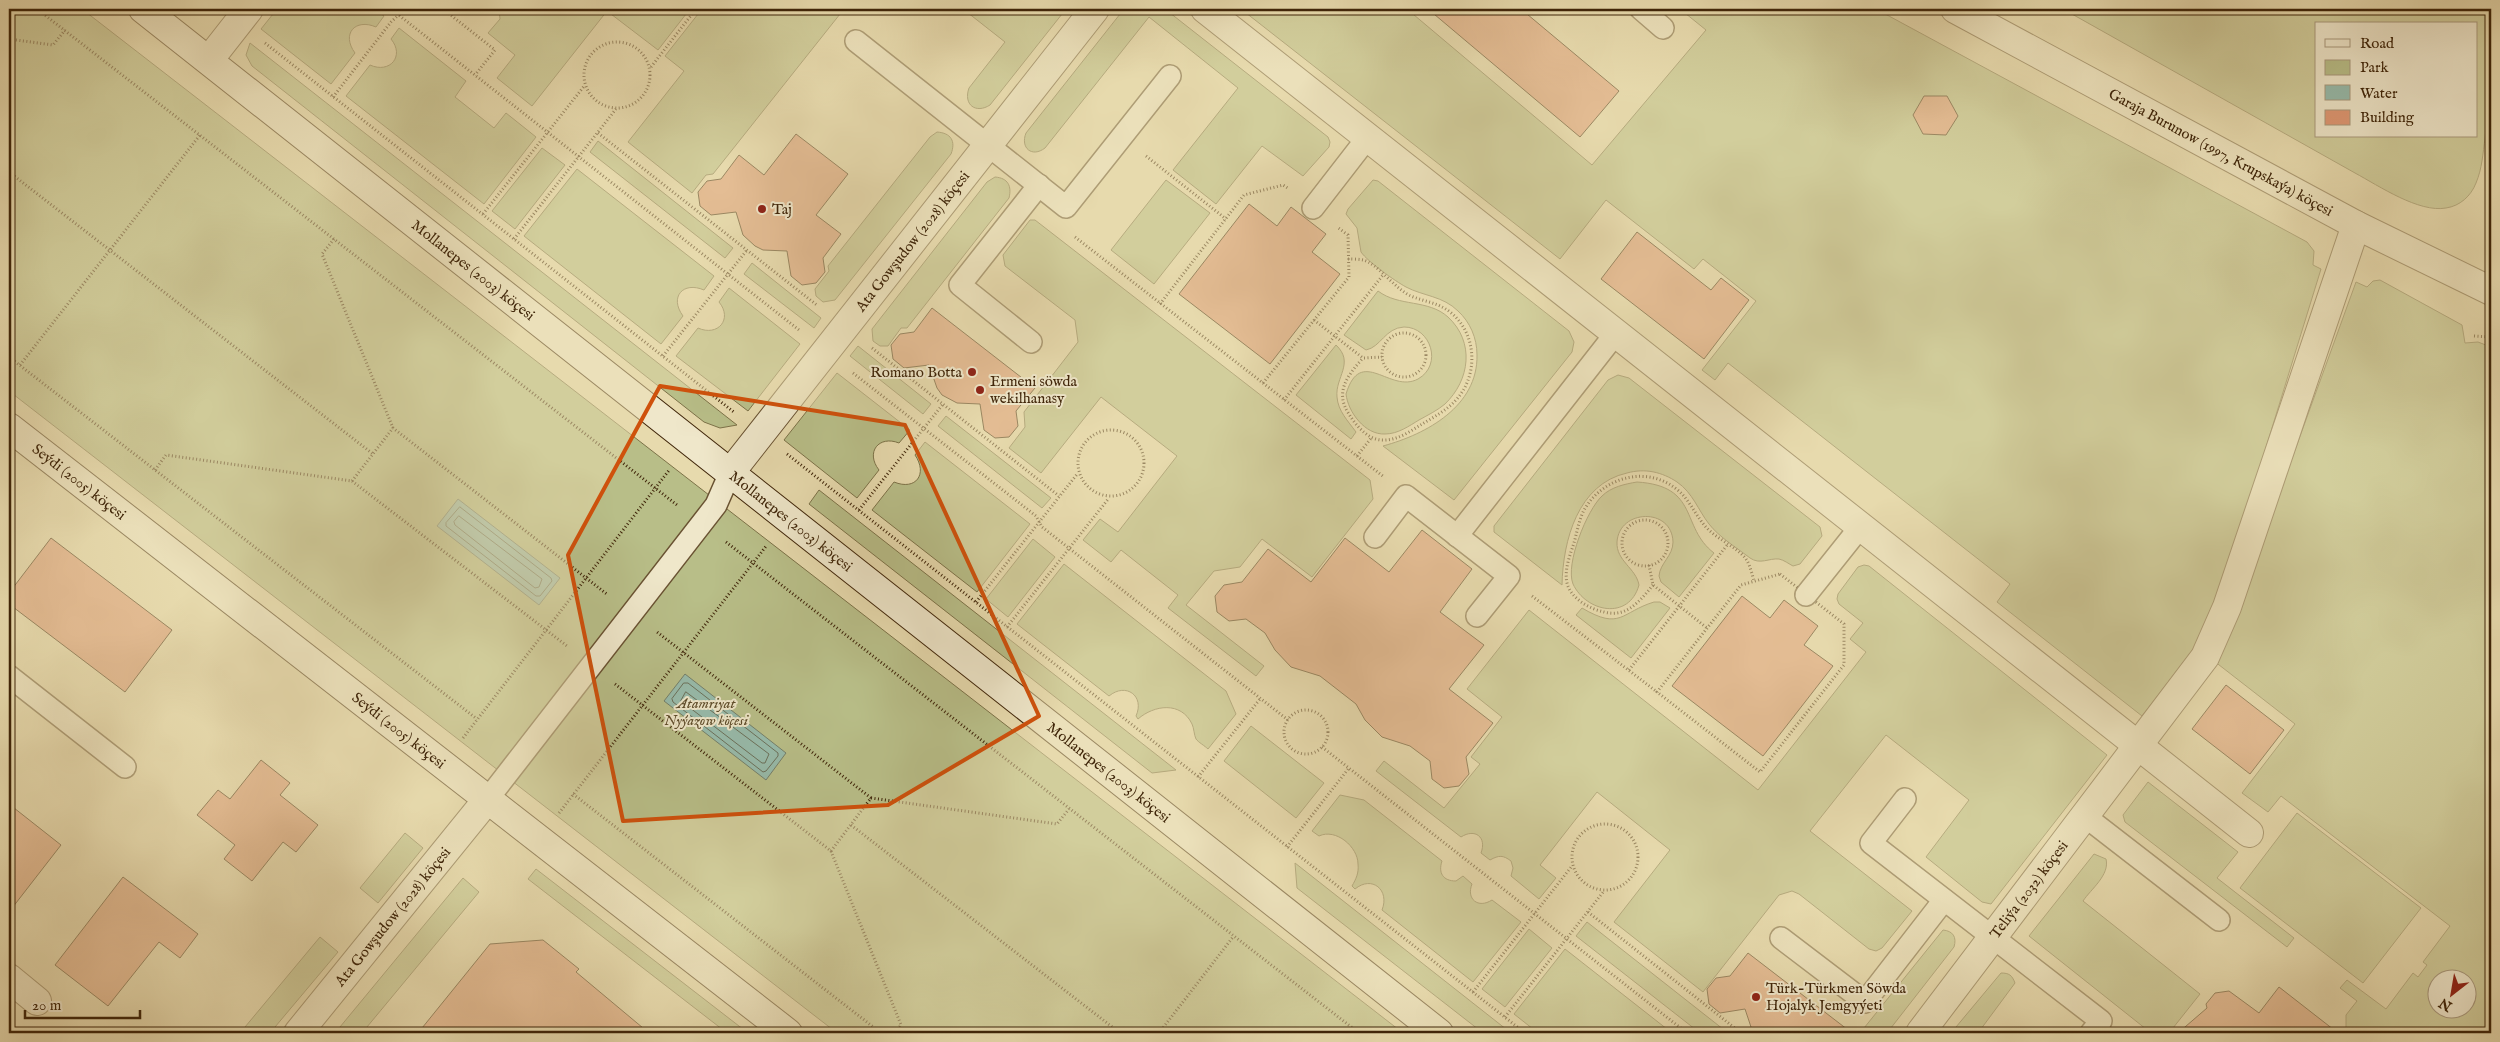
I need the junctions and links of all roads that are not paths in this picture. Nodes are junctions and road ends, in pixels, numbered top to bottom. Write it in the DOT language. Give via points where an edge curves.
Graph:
graph roads {
  1 [pos="143,9"];
  2 [pos="249,9"];
  3 [pos="1095,9"];
  4 [pos="1205,9"];
  5 [pos="1641,9"];
  6 [pos="1955,9"];
  7 [pos="1663,28"];
  8 [pos="856,42"];
  9 [pos="209,60"];
  10 [pos="1170,76"];
  11 [pos="1368,137"];
  12 [pos="988,145"];
  13 [pos="1038,185"];
  14 [pos="1313,208"];
  15 [pos="2356,225"];
  16 [pos="2491,291"];
  17 [pos="1616,332"];
  18 [pos="1031,342"];
  19 [pos="9,427"];
  20 [pos="730,473"];
  21 [pos="1861,526"];
  22 [pos="1458,536"];
  23 [pos="1375,537"];
  24 [pos="1806,595"];
  25 [pos="1477,616"];
  26 [pos="9,676"];
  27 [pos="2140,746"];
  28 [pos="125,767"];
  29 [pos="1906,799"];
  30 [pos="487,800"];
  31 [pos="2086,816"];
  32 [pos="2249,832"];
  33 [pos="1944,900"];
  34 [pos="2219,920"];
  35 [pos="1782,938"];
  36 [pos="1993,938"];
  37 [pos="9,978"];
  38 [pos="37,1001"];
  39 [pos="298,1033"];
  40 [pos="788,1033"];
  41 [pos="1439,1033"];
  42 [pos="1920,1033"];
  43 [pos="2091,1033"];
  1 -- 9 [label="street, Mollanepes (2003) köçesi"];
  2 -- 9 [label="street"];
  3 -- 12 [label="street, Ata Gowşudow (2028) köçesi"];
  4 -- 11 [label="street"];
  5 -- 7 [label="lane"];
  6 -- 15 [label="street, Garaja Burunow (1997, Krupskaýa) köçesi"];
  8 -- 12 [label="lane"];
  9 -- 20 [label="street, Mollanepes (2003) köçesi"];
  10 -- 13 [label="lane" via="1066,207"];
  11 -- 14 [label="lane"];
  11 -- 17 [label="street"];
  12 -- 13 [label="lane"];
  12 -- 20 [label="street, Ata Gowşudow (2028) köçesi"];
  13 -- 18 [label="lane" via="960,285"];
  15 -- 16 [label="street, Garaja Burunow (1997, Krupskaýa) köçesi"];
  15 -- 27 [label="street, Teliýa (2032) köçesi" via="2215,637 2195,673"];
  17 -- 21 [label="street"];
  17 -- 22 [label="lane"];
  19 -- 30 [label="street, Seýdi (2005) köçesi"];
  20 -- 30 [label="lane" via="716,505 702,524"];
  20 -- 41 [label="street, Mollanepes (2003) köçesi"];
  21 -- 24 [label="lane"];
  21 -- 27 [label="street"];
  22 -- 23 [label="lane" via="1406,496"];
  22 -- 25 [label="lane" via="1509,576"];
  26 -- 28 [label="lane"];
  27 -- 31 [label="street, Teliýa (2032) köçesi"];
  27 -- 32 [label="street"];
  29 -- 33 [label="lane" via="1871,843"];
  30 -- 39 [label="street, Ata Gowşudow (2028) köçesi"];
  30 -- 40 [label="street, Seýdi (2005) köçesi"];
  31 -- 34 [label="lane"];
  31 -- 36 [label="street, Teliýa (2032) köçesi"];
  33 -- 35 [label="lane" via="1864,1002"];
  33 -- 36 [label="lane"];
  36 -- 42 [label="street, Teliýa (2032) köçesi"];
  36 -- 43 [label="lane" via="2100,1021"];
  37 -- 38 [label="street"];
}
